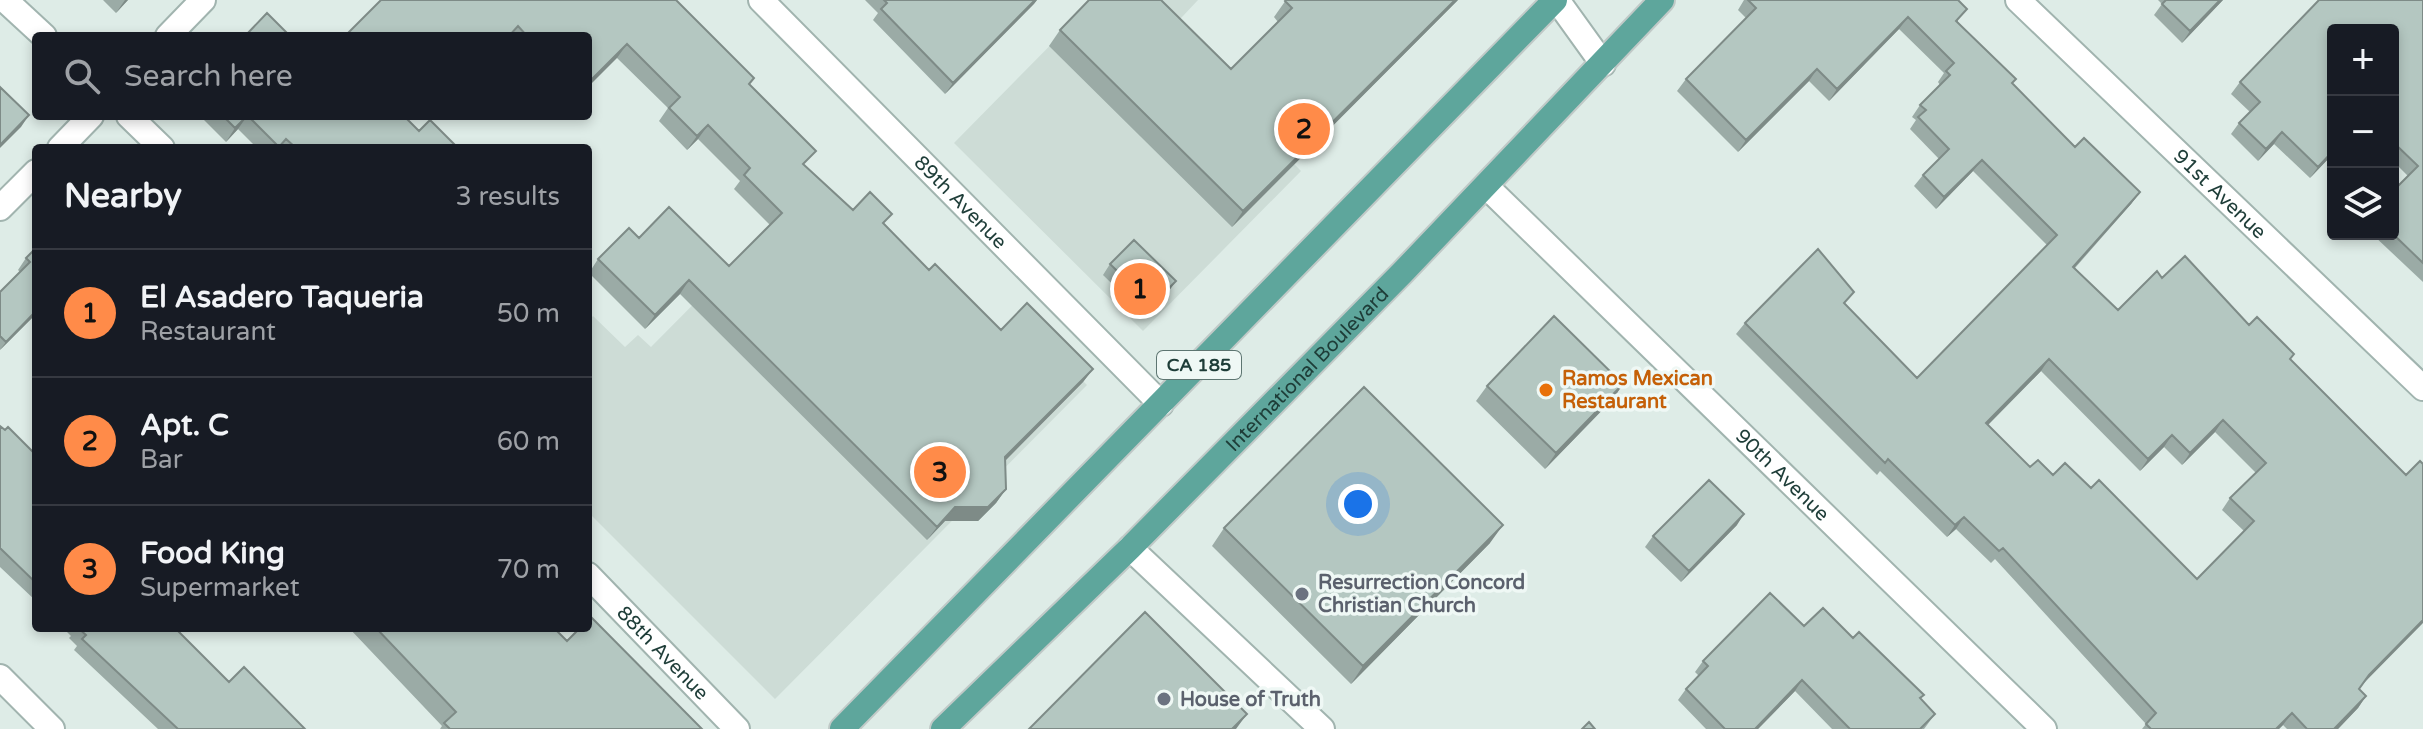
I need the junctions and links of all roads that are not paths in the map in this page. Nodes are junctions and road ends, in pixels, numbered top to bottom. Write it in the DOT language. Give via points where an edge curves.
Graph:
graph roads {
  1 [pos="5,0"];
  2 [pos="203,0"];
  3 [pos="761,0"];
  4 [pos="1556,0"];
  5 [pos="1662,0"];
  6 [pos="2018,0"];
  7 [pos="40,32"];
  8 [pos="172,32"];
  9 [pos="1603,64"];
  10 [pos="87,120"];
  11 [pos="133,120"];
  12 [pos="64,144"];
  13 [pos="158,144"];
  14 [pos="32,176"];
  15 [pos="1486,186"];
  16 [pos="0,208"];
  17 [pos="2423,388"];
  18 [pos="1161,404"];
  19 [pos="1130,548"];
  20 [pos="592,579"];
  21 [pos="0,677"];
  22 [pos="52,729"];
  23 [pos="737,729"];
  24 [pos="842,729"];
  25 [pos="943,729"];
  26 [pos="1322,729"];
  27 [pos="2044,729"];
  1 -- 7 [label="street"];
  2 -- 8 [label="street"];
  3 -- 18 [label="street, 89th Avenue"];
  4 -- 9 [label="street"];
  4 -- 18 [label="main road, CA 185"];
  5 -- 9 [label="main road, International Boulevard"];
  6 -- 17 [label="street, 91st Avenue"];
  9 -- 15 [label="main road, International Boulevard"];
  10 -- 12 [label="street"];
  11 -- 13 [label="street"];
  14 -- 16 [label="street"];
  15 -- 19 [label="main road, International Boulevard"];
  15 -- 27 [label="street, 90th Avenue"];
  18 -- 24 [label="main road, CA 185"];
  19 -- 25 [label="main road, International Boulevard"];
  19 -- 26 [label="street"];
  20 -- 23 [label="street, 88th Avenue"];
  21 -- 22 [label="street"];
}
